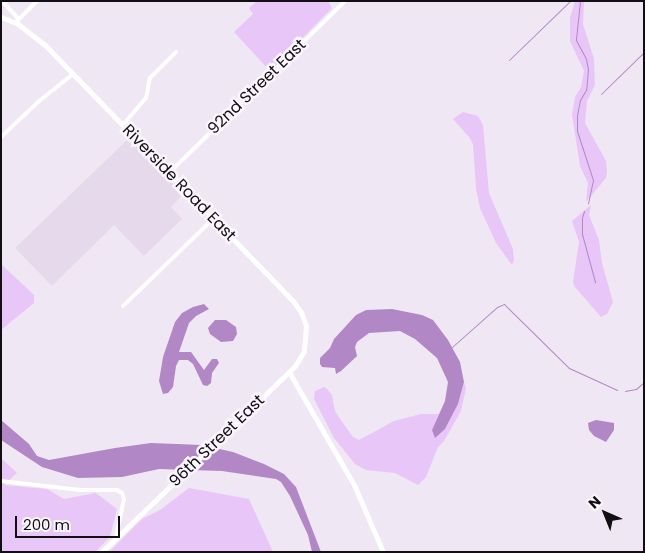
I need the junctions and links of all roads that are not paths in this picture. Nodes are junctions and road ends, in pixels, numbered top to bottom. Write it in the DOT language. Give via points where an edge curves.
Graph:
graph roads {
  1 [pos="2,1"];
  2 [pos="37,1"];
  3 [pos="344,1"];
  4 [pos="1,17"];
  5 [pos="18,22"];
  6 [pos="176,52"];
  7 [pos="72,74"];
  8 [pos="123,125"];
  9 [pos="1,137"];
  10 [pos="169,172"];
  11 [pos="213,219"];
  12 [pos="123,306"];
  13 [pos="289,372"];
  14 [pos="1,481"];
  15 [pos="116,538"];
  16 [pos="102,552"];
  17 [pos="383,552"];
  1 -- 5 [label="street"];
  2 -- 5 [label="street"];
  3 -- 10 [label="street, 92nd Street East"];
  4 -- 5 [label="street, Riverside Road East"];
  5 -- 7 [label="street, Riverside Road East"];
  6 -- 8 [label="street" via="150,78 146,98"];
  7 -- 8 [label="street, Riverside Road East"];
  7 -- 9 [label="street"];
  8 -- 10 [label="street, Riverside Road East"];
  10 -- 11 [label="street, Riverside Road East"];
  11 -- 12 [label="street"];
  11 -- 13 [label="street, Riverside Road East" via="301,312 307,339 302,356"];
  13 -- 15 [label="street, 96th Street East"];
  13 -- 17 [label="street" via="355,488"];
  14 -- 15 [label="street" via="80,490 117,490 122,493 124,504"];
  15 -- 16 [label="street, 96th Street East"];
}
